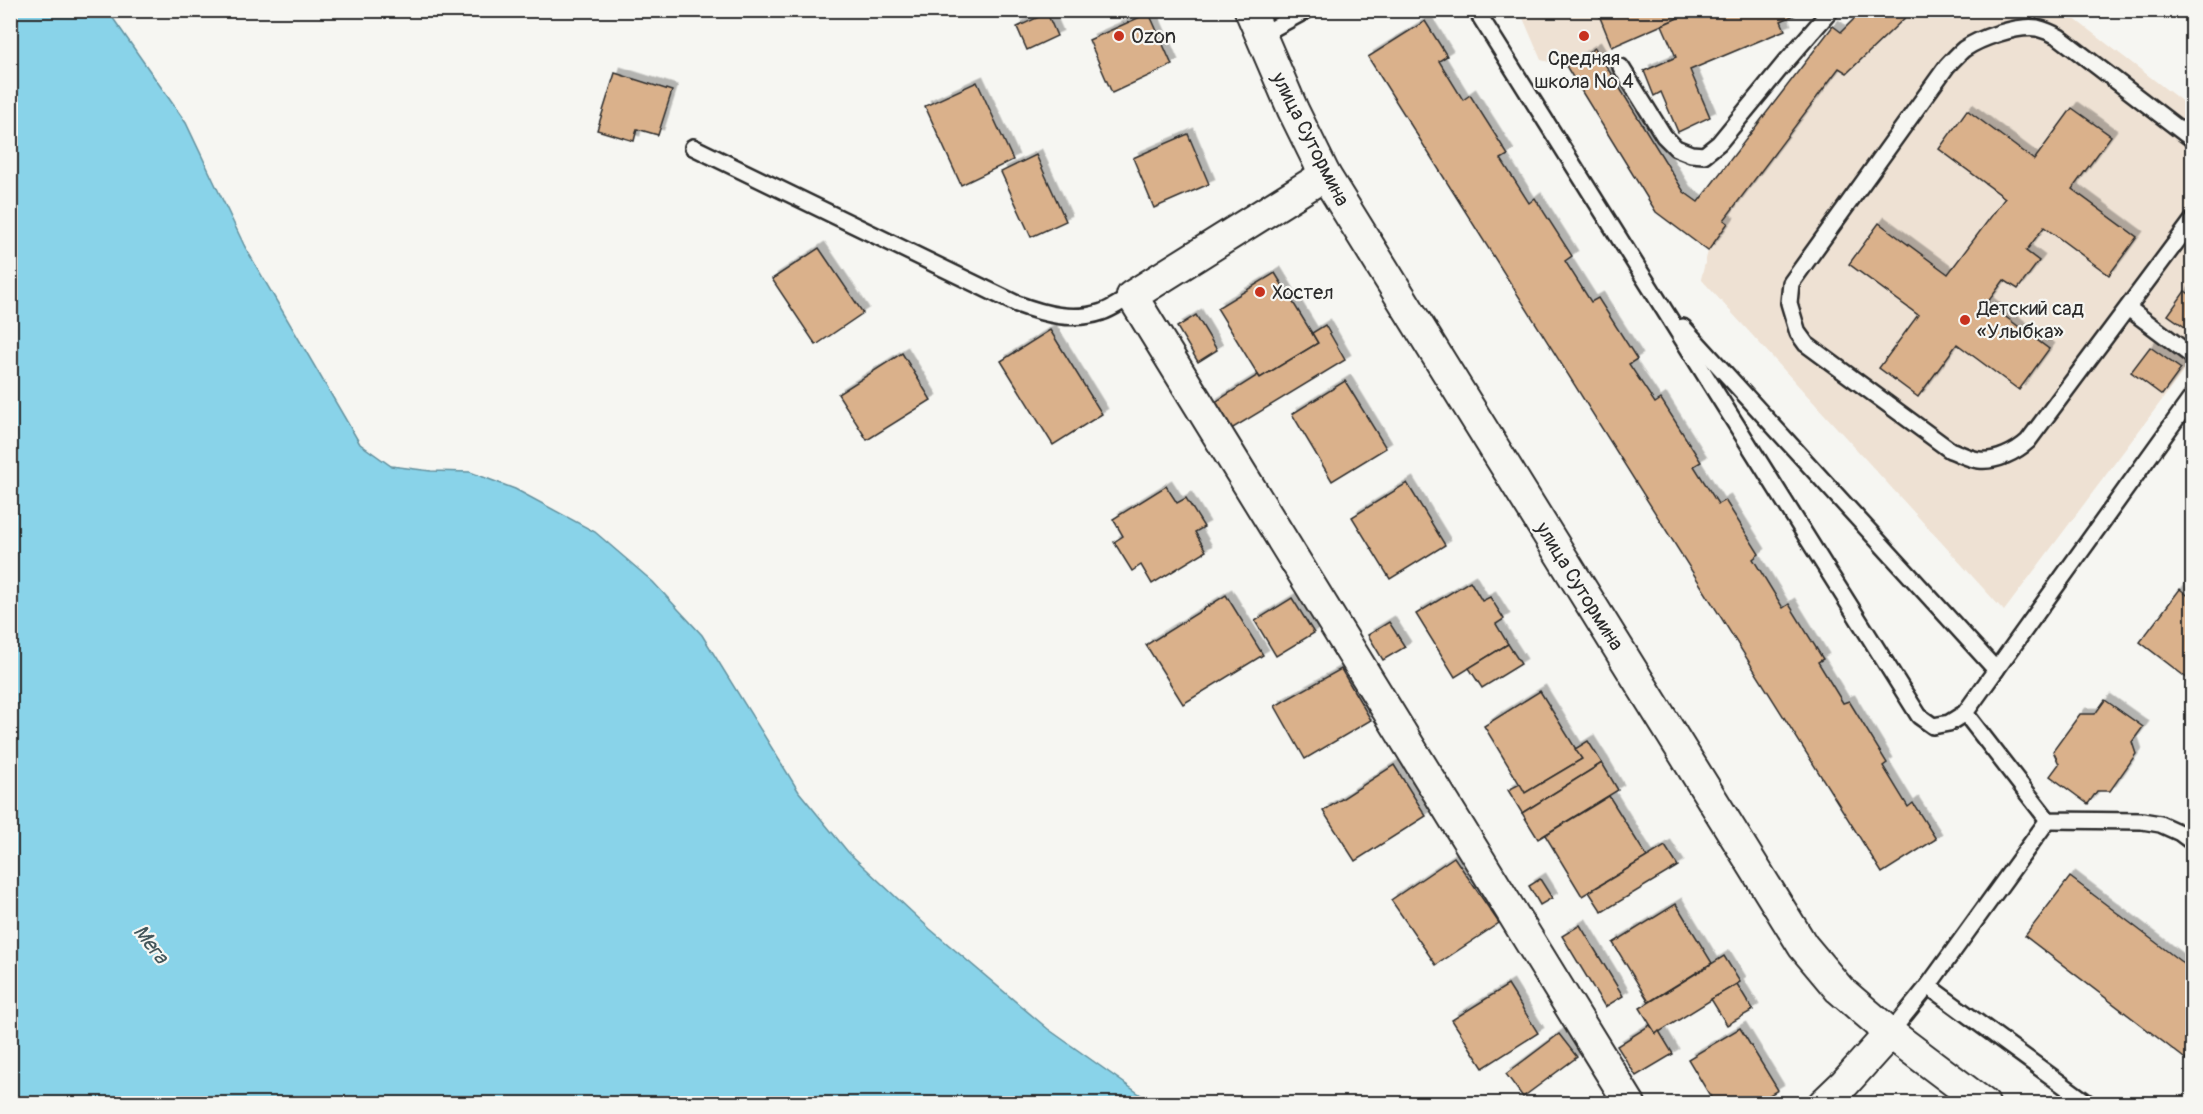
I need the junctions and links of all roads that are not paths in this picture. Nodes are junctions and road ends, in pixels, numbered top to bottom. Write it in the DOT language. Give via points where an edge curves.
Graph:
graph roads {
  1 [pos="1307,10"];
  2 [pos="1476,10"];
  3 [pos="1831,10"];
  4 [pos="1256,23"];
  5 [pos="1621,67"];
  6 [pos="2193,139"];
  7 [pos="693,147"];
  8 [pos="1325,175"];
  9 [pos="2193,221"];
  10 [pos="1132,296"];
  11 [pos="1655,297"];
  12 [pos="2128,309"];
  13 [pos="2193,356"];
  14 [pos="2193,397"];
  15 [pos="1996,670"];
  16 [pos="1965,712"];
  17 [pos="2048,820"];
  18 [pos="2193,842"];
  19 [pos="1928,986"];
  20 [pos="1890,1033"];
  21 [pos="1630,1104"];
  22 [pos="1823,1104"];
  23 [pos="1984,1104"];
  24 [pos="2089,1104"];
  1 -- 4 [label="lane"];
  2 -- 11 [label="lane"];
  3 -- 5 [label="lane" via="1719,143 1704,154 1676,148 1664,136"];
  4 -- 8 [label="street, улица Сутормина"];
  6 -- 12 [label="lane" via="2048,31 2017,28 1974,43 1947,66 1791,283 1789,303 1798,333 1806,344 1950,450 1978,460 1992,460 2019,450 2028,441"];
  7 -- 10 [label="lane" via="1042,313 1070,317 1102,312"];
  8 -- 10 [label="street"];
  8 -- 20 [label="street, улица Сутормина" via="1803,946 1839,989"];
  9 -- 12 [label="lane"];
  10 -- 21 [label="street"];
  11 -- 15 [label="lane"];
  11 -- 16 [label="lane" via="1919,716 1933,726 1949,723"];
  12 -- 13 [label="lane"];
  14 -- 15 [label="lane"];
  15 -- 16 [label="lane"];
  16 -- 17 [label="lane"];
  17 -- 18 [label="lane" via="2142,821 2160,824"];
  17 -- 19 [label="lane"];
  19 -- 20 [label="lane"];
  19 -- 24 [label="lane"];
  20 -- 22 [label="street"];
  20 -- 23 [label="street, улица Сутормина"];
}
